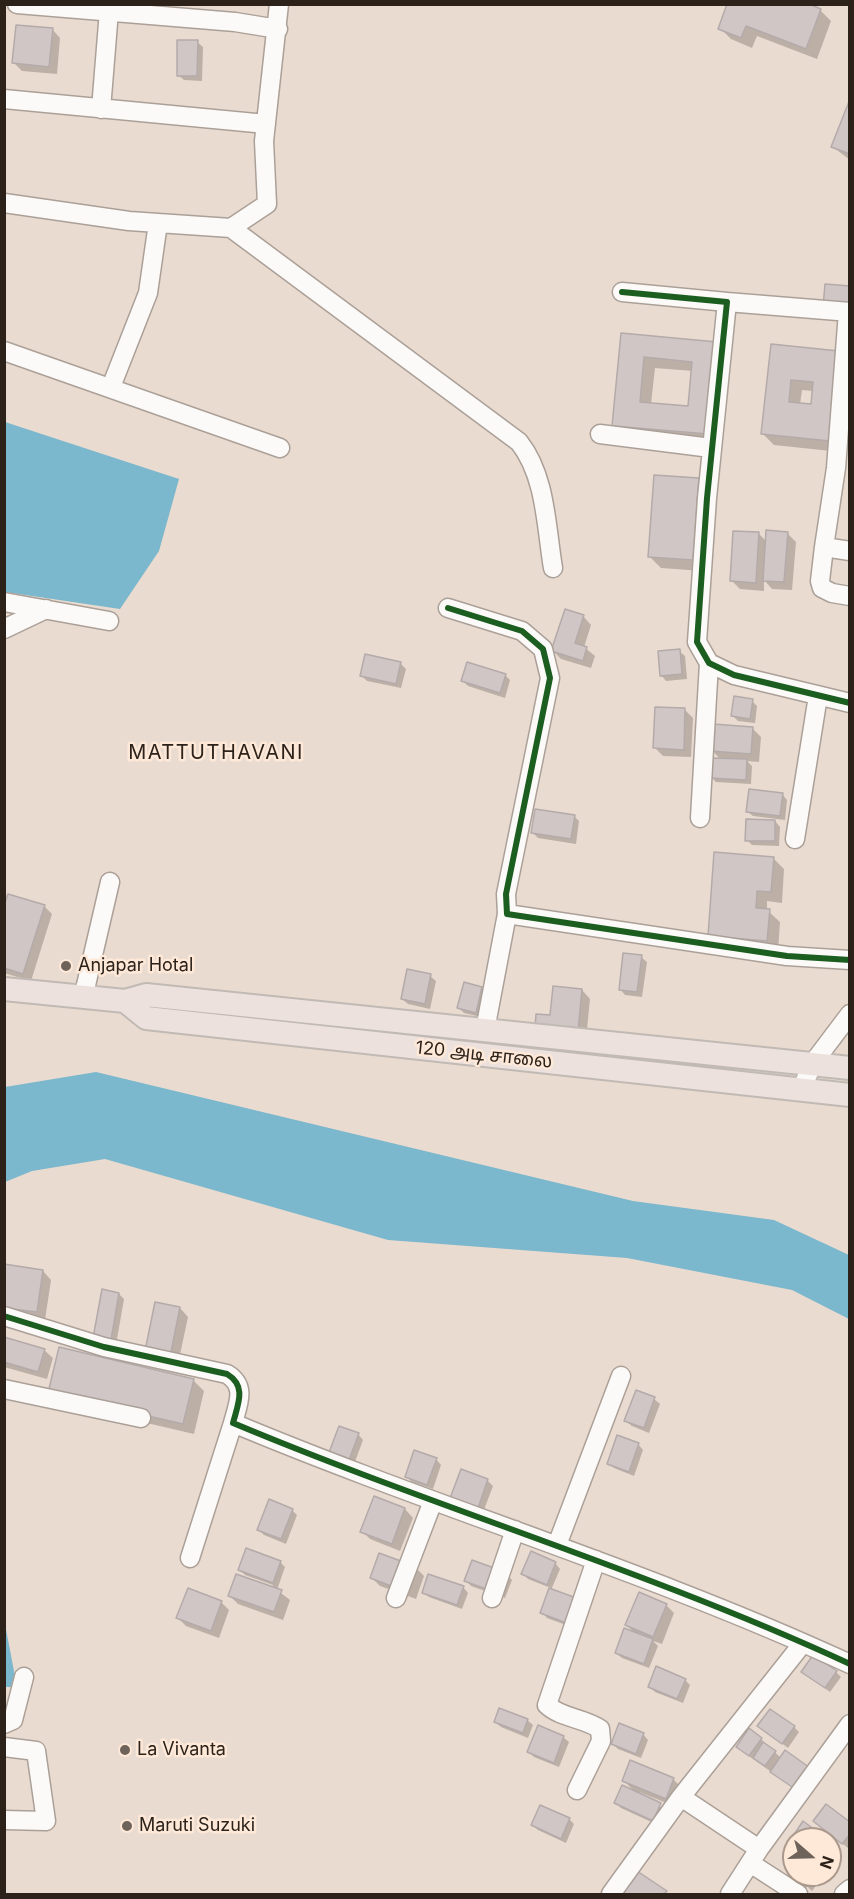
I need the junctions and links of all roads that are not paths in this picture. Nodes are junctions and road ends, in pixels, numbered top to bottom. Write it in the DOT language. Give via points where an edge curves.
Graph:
graph roads {
  1 [pos="17,4"];
  2 [pos="279,4"];
  3 [pos="109,11"];
  4 [pos="278,29"];
  5 [pos="4,99"];
  6 [pos="101,109"];
  7 [pos="266,124"];
  8 [pos="4,203"];
  9 [pos="158,223"];
  10 [pos="231,228"];
  11 [pos="622,292"];
  12 [pos="727,302"];
  13 [pos="849,312"];
  14 [pos="4,351"];
  15 [pos="111,387"];
  16 [pos="600,434"];
  17 [pos="280,448"];
  18 [pos="711,448"];
  19 [pos="824,547"];
  20 [pos="849,551"];
  21 [pos="553,568"];
  22 [pos="849,596"];
  23 [pos="4,602"];
  24 [pos="448,608"];
  25 [pos="46,609"];
  26 [pos="109,621"];
  27 [pos="4,629"];
  28 [pos="709,663"];
  29 [pos="818,696"];
  30 [pos="849,702"];
  31 [pos="700,818"];
  32 [pos="795,839"];
  33 [pos="110,882"];
  34 [pos="507,914"];
  35 [pos="849,960"];
  36 [pos="4,990"];
  37 [pos="83,998"];
  38 [pos="125,1001"];
  39 [pos="849,1014"];
  40 [pos="485,1030"];
  41 [pos="813,1063"];
  42 [pos="849,1068"];
  43 [pos="801,1090"];
  44 [pos="849,1095"];
  45 [pos="4,1316"];
  46 [pos="621,1376"];
  47 [pos="4,1389"];
  48 [pos="141,1418"];
  49 [pos="233,1423"];
  50 [pos="433,1501"];
  51 [pos="515,1530"];
  52 [pos="557,1545"];
  53 [pos="190,1558"];
  54 [pos="596,1560"];
  55 [pos="492,1598"];
  56 [pos="396,1599"];
  57 [pos="803,1642"];
  58 [pos="849,1664"];
  59 [pos="24,1677"];
  60 [pos="4,1724"];
  61 [pos="849,1724"];
  62 [pos="9,1747"];
  63 [pos="577,1790"];
  64 [pos="681,1797"];
  65 [pos="9,1820"];
  66 [pos="755,1856"];
  67 [pos="849,1889"];
  68 [pos="734,1893"];
  69 [pos="611,1894"];
  70 [pos="798,1894"];
  71 [pos="844,1894"];
  1 -- 3 [label="street"];
  2 -- 4 [label="street"];
  3 -- 4 [label="street"];
  3 -- 6 [label="street"];
  4 -- 7 [label="street"];
  5 -- 6 [label="street"];
  6 -- 7 [label="street"];
  7 -- 10 [label="street" via="267,204"];
  8 -- 9 [label="street"];
  9 -- 10 [label="street"];
  9 -- 15 [label="street" via="148,292"];
  10 -- 21 [label="street" via="519,442 532,458 539,483"];
  11 -- 12 [label="street"];
  12 -- 13 [label="street"];
  12 -- 18 [label="street"];
  13 -- 19 [label="street" via="836,468"];
  14 -- 15 [label="street"];
  15 -- 17 [label="street"];
  16 -- 18 [label="street"];
  18 -- 28 [label="street" via="698,642"];
  19 -- 20 [label="street"];
  19 -- 22 [label="street" via="822,588"];
  23 -- 25 [label="street"];
  24 -- 34 [label="street" via="522,631 543,649 550,678 506,894"];
  25 -- 26 [label="street"];
  25 -- 27 [label="street"];
  28 -- 29 [label="street" via="734,675"];
  28 -- 31 [label="street"];
  29 -- 30 [label="street"];
  29 -- 32 [label="street"];
  33 -- 37 [label="street"];
  34 -- 35 [label="street" via="787,956"];
  34 -- 40 [label="street"];
  36 -- 37 [label="main road, 120 அடி சாலை"];
  37 -- 38 [label="main road, 120 அடி சாலை"];
  38 -- 40 [label="main road, 120 அடி சாலை" via="146,995"];
  38 -- 43 [label="main road, 120 அடி சாலை" via="146,1018"];
  39 -- 41 [label="street"];
  40 -- 41 [label="main road, 120 அடி சாலை"];
  41 -- 42 [label="main road, 120 அடி சாலை"];
  41 -- 43 [label="street"];
  43 -- 44 [label="main road, 120 அடி சாலை"];
  45 -- 49 [label="street" via="104,1347 227,1374 236,1379 241,1391"];
  46 -- 52 [label="street"];
  47 -- 48 [label="street"];
  49 -- 50 [label="street"];
  49 -- 53 [label="street"];
  50 -- 51 [label="street"];
  50 -- 56 [label="street"];
  51 -- 52 [label="street"];
  51 -- 55 [label="street"];
  52 -- 54 [label="street"];
  54 -- 57 [label="street"];
  54 -- 63 [label="street" via="547,1705 600,1729 602,1741"];
  57 -- 58 [label="street"];
  57 -- 64 [label="street"];
  59 -- 60 [label="street" via="13,1720"];
  61 -- 66 [label="street"];
  62 -- 65 [label="street" via="36,1750 46,1821"];
  64 -- 66 [label="street"];
  64 -- 69 [label="street"];
  66 -- 68 [label="street"];
  66 -- 70 [label="street"];
  67 -- 71 [label="street"];
}
